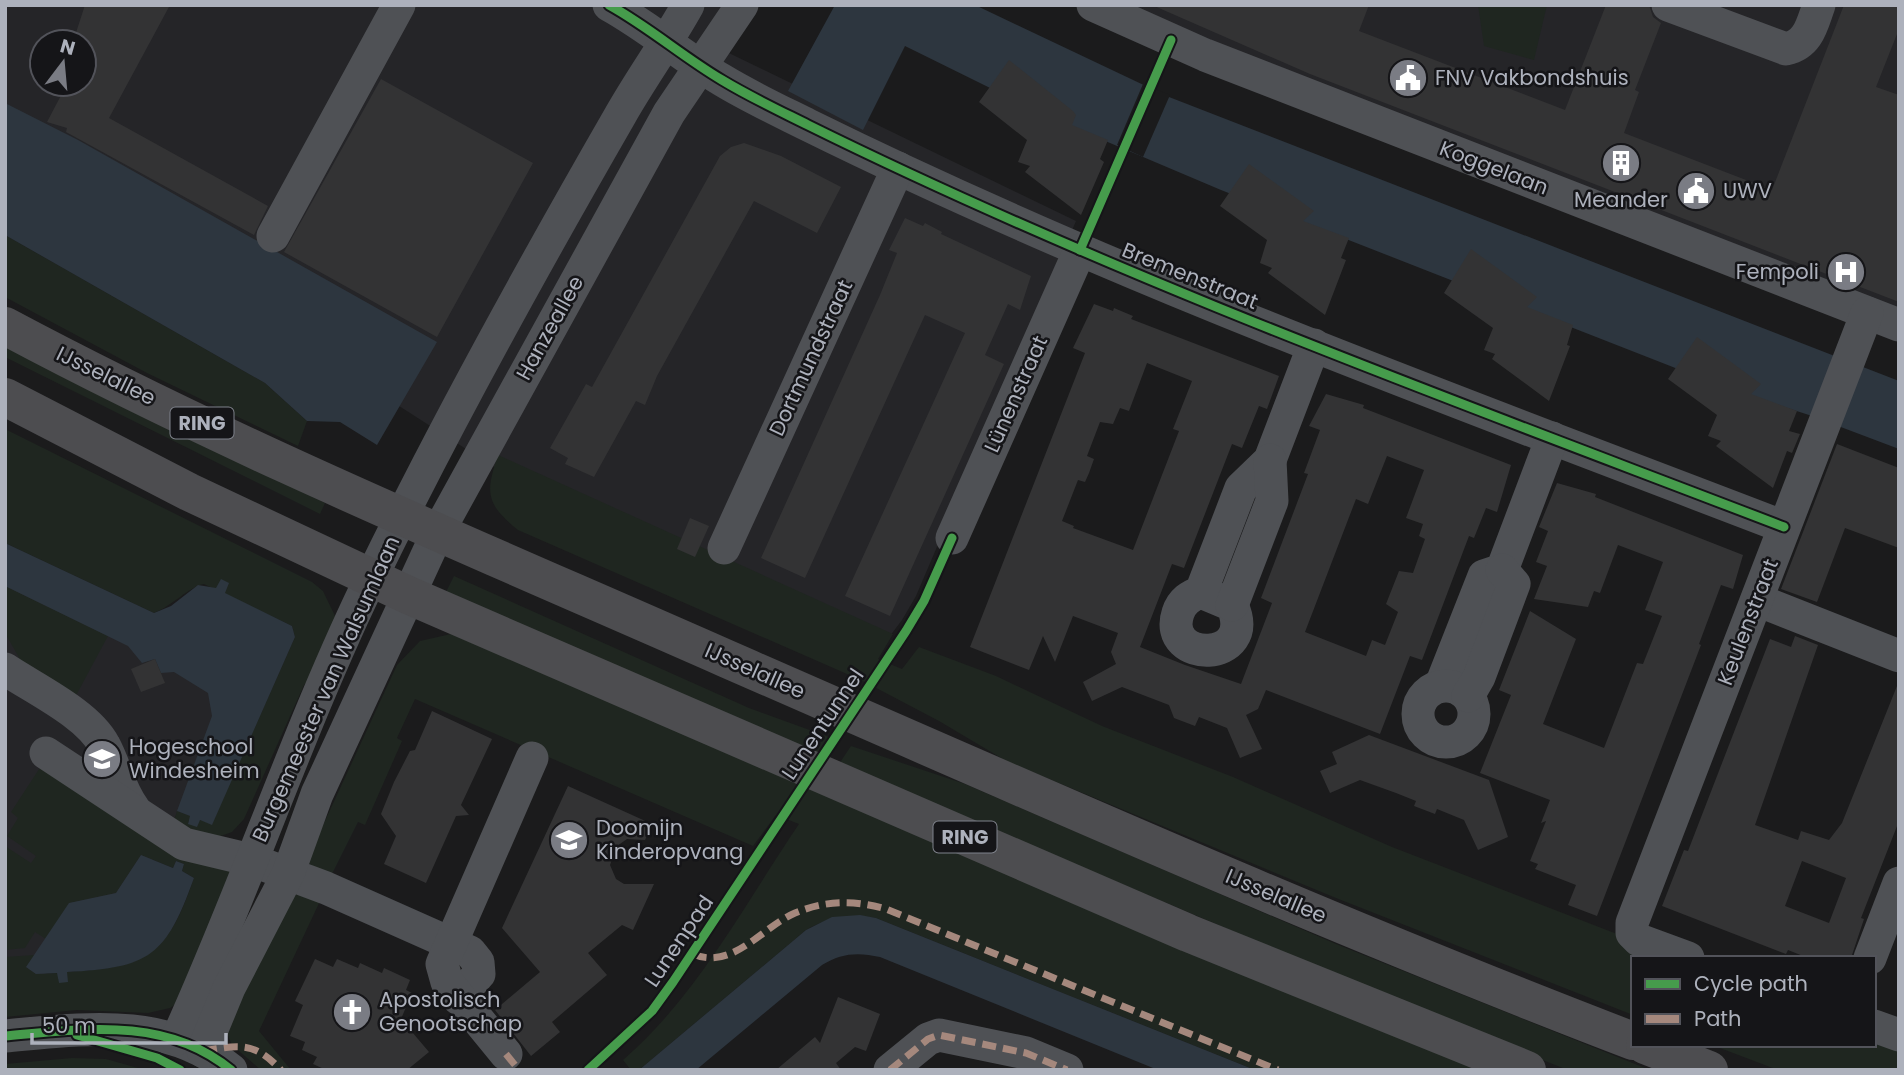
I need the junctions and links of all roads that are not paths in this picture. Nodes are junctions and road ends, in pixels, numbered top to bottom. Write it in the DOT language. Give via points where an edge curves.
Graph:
graph roads {
  1 [pos="399,5"];
  2 [pos="609,5"];
  3 [pos="688,5"];
  4 [pos="742,5"];
  5 [pos="1093,5"];
  6 [pos="1668,5"];
  7 [pos="1819,5"];
  8 [pos="667,41"];
  9 [pos="699,65"];
  10 [pos="898,168"];
  11 [pos="273,236"];
  12 [pos="1080,250"];
  13 [pos="1867,313"];
  14 [pos="1899,325"];
  15 [pos="5,326"];
  16 [pos="1314,345"];
  17 [pos="5,397"];
  18 [pos="1552,438"];
  19 [pos="1270,460"];
  20 [pos="401,517"];
  21 [pos="1784,527"];
  22 [pos="437,534"];
  23 [pos="952,538"];
  24 [pos="724,548"];
  25 [pos="371,578"];
  26 [pos="1201,592"];
  27 [pos="408,595"];
  28 [pos="1757,600"];
  29 [pos="1232,605"];
  30 [pos="1899,656"];
  31 [pos="10,661"];
  32 [pos="1455,691"];
  33 [pos="46,753"];
  34 [pos="532,758"];
  35 [pos="271,811"];
  36 [pos="136,812"];
  37 [pos="201,848"];
  38 [pos="251,860"];
  39 [pos="288,874"];
  40 [pos="1899,883"];
  41 [pos="450,944"];
  42 [pos="1683,956"];
  43 [pos="1871,956"];
  44 [pos="1876,1027"];
  45 [pos="1899,1035"];
  46 [pos="5,1036"];
  47 [pos="1631,1040"];
  48 [pos="190,1045"];
  49 [pos="1650,1047"];
  50 [pos="506,1054"];
  51 [pos="231,1070"];
  52 [pos="890,1070"];
  53 [pos="1067,1070"];
  54 [pos="1527,1070"];
  55 [pos="1709,1070"];
  1 -- 11 [label="street"];
  2 -- 8 [label="street, Bremenstraat"];
  3 -- 8 [label="street, Hanzeallee"];
  4 -- 9 [label="street, Hanzeallee"];
  5 -- 13 [label="street, Koggelaan" via="1218,60"];
  6 -- 7 [label="street" via="1786,48 1802,43"];
  8 -- 9 [label="street, Bremenstraat"];
  8 -- 20 [label="street, Hanzeallee" via="622,112"];
  9 -- 10 [label="street, Bremenstraat"];
  9 -- 22 [label="street, Hanzeallee"];
  10 -- 12 [label="street, Bremenstraat"];
  10 -- 24 [label="street, Dortmundstraat"];
  12 -- 16 [label="street, Bremenstraat"];
  12 -- 23 [label="street, Lünenstraat"];
  13 -- 14 [label="street, Koggelaan"];
  13 -- 21 [label="street, Keulenstraat"];
  15 -- 20 [label="main road, IJsselallee / RING"];
  16 -- 18 [label="street, Bremenstraat"];
  16 -- 19 [label="street"];
  17 -- 25 [label="main road, RING" via="189,492"];
  18 -- 21 [label="street, Bremenstraat"];
  18 -- 32 [label="street" via="1502,570 1484,576"];
  19 -- 26 [label="street" via="1241,488"];
  19 -- 29 [label="street" via="1272,501"];
  20 -- 22 [label="main road, IJsselallee / RING"];
  20 -- 25 [label="street, Burgemeester van Walsumlaan"];
  21 -- 28 [label="street, Keulenstraat"];
  22 -- 27 [label="street, Hanzeallee"];
  22 -- 47 [label="main road, IJsselallee / RING" via="1440,966"];
  25 -- 27 [label="main road, RING"];
  25 -- 35 [label="street, Burgemeester van Walsumlaan"];
  26 -- 29 [label="street"];
  26 -- 29 [label="street" via="1184,601 1176,618 1181,637 1195,649 1214,651 1230,641 1237,623"];
  27 -- 39 [label="street, Burgemeester van Walsumlaan" via="317,794"];
  27 -- 54 [label="main road, RING" via="1188,933"];
  28 -- 30 [label="street"];
  28 -- 42 [label="street, Keulenstraat" via="1632,923 1632,933 1639,940"];
  31 -- 36 [label="street" via="97,734 119,786"];
  33 -- 36 [label="street"];
  34 -- 41 [label="street"];
  35 -- 37 [label="street" via="236,839"];
  35 -- 38 [label="street, Burgemeester van Walsumlaan"];
  36 -- 37 [label="street" via="184,844"];
  37 -- 38 [label="street"];
  38 -- 39 [label="street, Burgemeester van Walsumlaan"];
  38 -- 48 [label="street, Burgemeester van Walsumlaan" via="215,956"];
  39 -- 41 [label="street, Burgemeester van Walsumlaan"];
  39 -- 48 [label="street, Burgemeester van Walsumlaan" via="229,988"];
  40 -- 43 [label="street"];
  41 -- 50 [label="street" via="442,971 458,998"];
  44 -- 45 [label="street"];
  46 -- 48 [label="street" via="128,1029"];
  48 -- 51 [label="street"];
  49 -- 55 [label="main road"];
  52 -- 53 [label="street" via="939,1035 1026,1053"];
}
